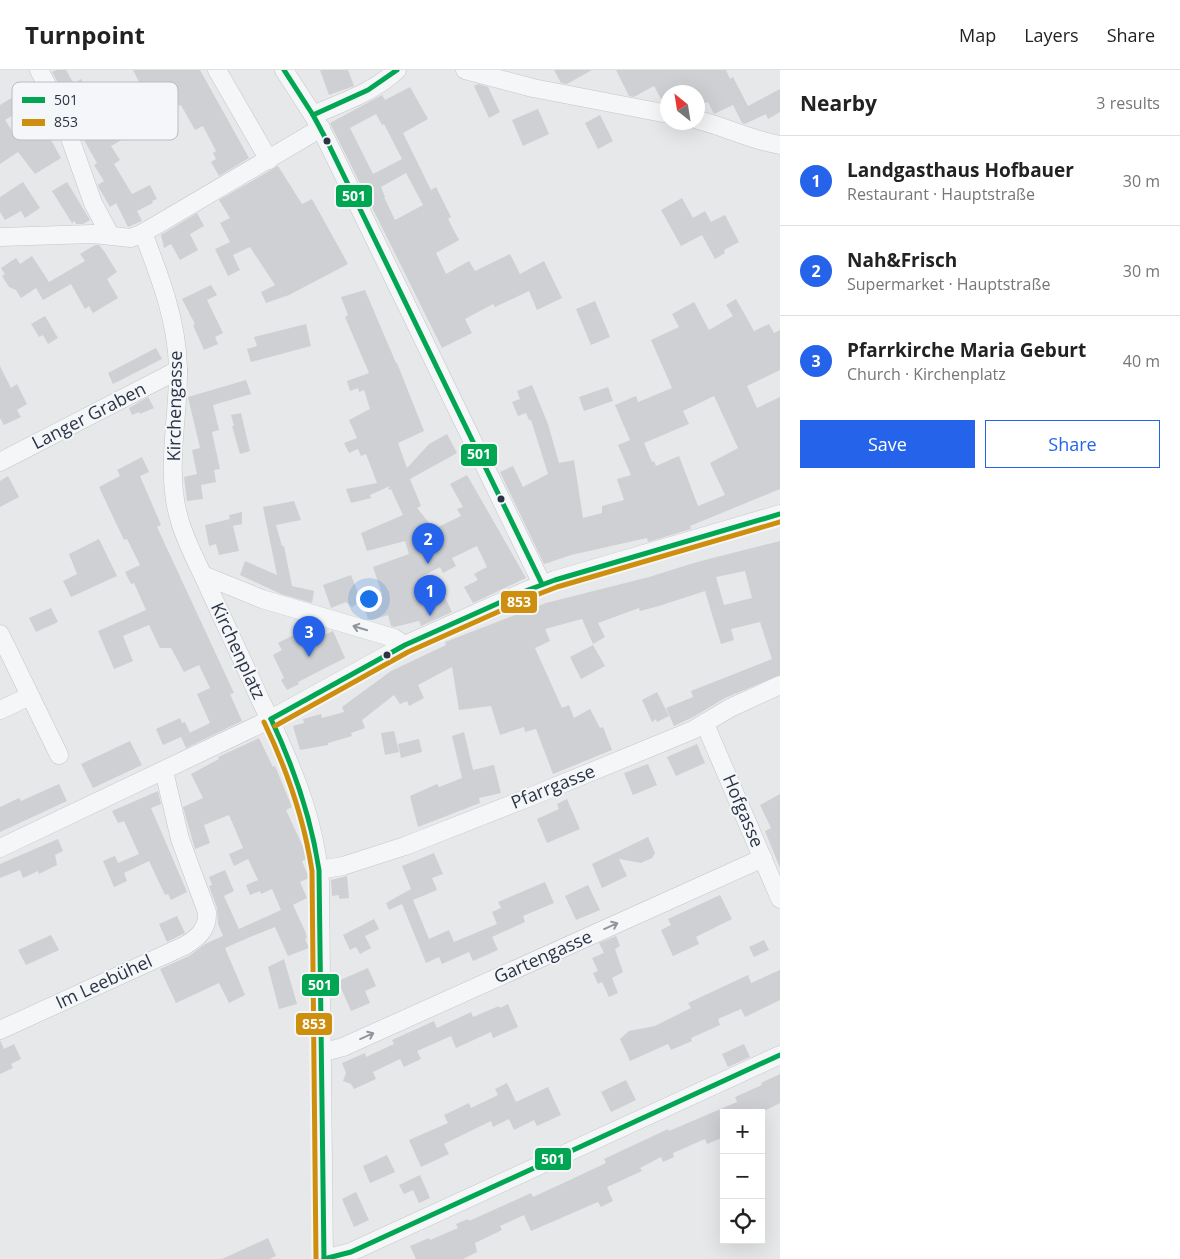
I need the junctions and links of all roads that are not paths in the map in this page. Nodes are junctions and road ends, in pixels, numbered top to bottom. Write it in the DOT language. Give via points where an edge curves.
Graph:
graph roads {
  1 [pos="40,70"];
  2 [pos="217,70"];
  3 [pos="284,70"];
  4 [pos="397,70"];
  5 [pos="465,70"];
  6 [pos="46,82"];
  7 [pos="660,112"];
  8 [pos="317,122"];
  9 [pos="705,122"];
  10 [pos="71,140"];
  11 [pos="780,145"];
  12 [pos="269,160"];
  13 [pos="142,233"];
  14 [pos="110,235"];
  15 [pos="0,237"];
  16 [pos="178,370"];
  17 [pos="0,462"];
  18 [pos="780,514"];
  19 [pos="203,575"];
  20 [pos="542,584"];
  21 [pos="0,634"];
  22 [pos="405,645"];
  23 [pos="780,686"];
  24 [pos="30,696"];
  25 [pos="0,710"];
  26 [pos="271,719"];
  27 [pos="705,724"];
  28 [pos="59,755"];
  29 [pos="164,771"];
  30 [pos="0,848"];
  31 [pos="763,858"];
  32 [pos="319,870"];
  33 [pos="780,900"];
  34 [pos="0,1030"];
  35 [pos="321,1053"];
  36 [pos="780,1055"];
  37 [pos="324,1259"];
  1 -- 6 [label="street"];
  2 -- 12 [label="street"];
  3 -- 8 [label="street"];
  4 -- 8 [label="street"];
  5 -- 7 [label="street" via="533,88"];
  8 -- 12 [label="street"];
  8 -- 20 [label="street"];
  9 -- 11 [label="street" via="751,139"];
  10 -- 14 [label="street" via="93,203"];
  12 -- 13 [label="street"];
  13 -- 14 [label="street" via="131,238"];
  13 -- 16 [label="street, Kirchengasse" via="168,303"];
  14 -- 15 [label="street"];
  16 -- 17 [label="street, Langer Graben"];
  16 -- 19 [label="street, Kirchengasse" via="175,503 184,534"];
  18 -- 20 [label="street"];
  22 -- 19 [label="street, Kirchenplatz, one-way" via="394,638 255,597"];
  19 -- 26 [label="street, Kirchenplatz"];
  20 -- 22 [label="street"];
  21 -- 24 [label="street"];
  22 -- 26 [label="street, Kirchenplatz"];
  23 -- 27 [label="street, Pfarrgasse" via="730,708"];
  24 -- 25 [label="street"];
  24 -- 28 [label="street"];
  26 -- 29 [label="street"];
  26 -- 32 [label="street" via="304,799"];
  27 -- 31 [label="street, Hofgasse"];
  27 -- 32 [label="street, Pfarrgasse" via="405,846 343,866"];
  29 -- 30 [label="street"];
  29 -- 34 [label="street, Im Leebühel" via="180,839 206,912 204,930 184,946"];
  31 -- 33 [label="street, Hofgasse"];
  35 -- 31 [label="street, Gartengasse, one-way" via="343,1047"];
  32 -- 35 [label="street"];
  35 -- 37 [label="street"];
  36 -- 37 [label="street" via="347,1254"];
}
